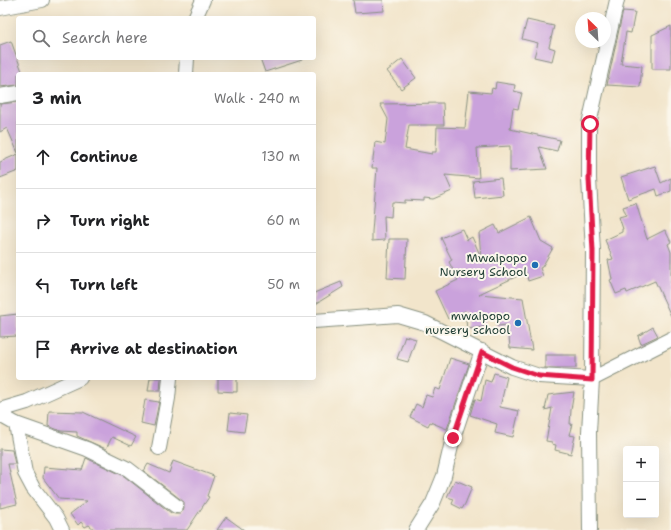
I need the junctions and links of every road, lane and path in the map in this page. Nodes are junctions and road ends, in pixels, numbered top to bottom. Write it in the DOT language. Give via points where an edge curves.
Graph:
graph roads {
  1 [pos="42,0"];
  2 [pos="203,0"];
  3 [pos="617,0"];
  4 [pos="0,8"];
  5 [pos="196,16"];
  6 [pos="187,60"];
  7 [pos="186,72"];
  8 [pos="16,93"];
  9 [pos="0,96"];
  10 [pos="316,321"];
  11 [pos="671,338"];
  12 [pos="482,352"];
  13 [pos="76,380"];
  14 [pos="170,380"];
  15 [pos="592,380"];
  16 [pos="0,410"];
  17 [pos="0,415"];
  18 [pos="16,424"];
  19 [pos="159,448"];
  20 [pos="176,506"];
  21 [pos="62,530"];
  22 [pos="416,530"];
  23 [pos="590,530"];
  1 -- 4 [label="street"];
  2 -- 5 [label="street"];
  3 -- 15 [label="street" via="590,124 589,179 593,251"];
  6 -- 7 [label="street"];
  8 -- 9 [label="street"];
  10 -- 12 [label="street" via="398,315 425,322"];
  11 -- 15 [label="street"];
  12 -- 15 [label="street" via="512,367 539,376"];
  12 -- 22 [label="street" via="453,438 444,476 433,503"];
  13 -- 16 [label="street" via="27,402"];
  14 -- 19 [label="street"];
  15 -- 23 [label="street" via="589,432"];
  17 -- 18 [label="street"];
  18 -- 20 [label="street" via="87,450 128,469"];
  18 -- 21 [label="street" via="25,473 32,488 56,518"];
}
